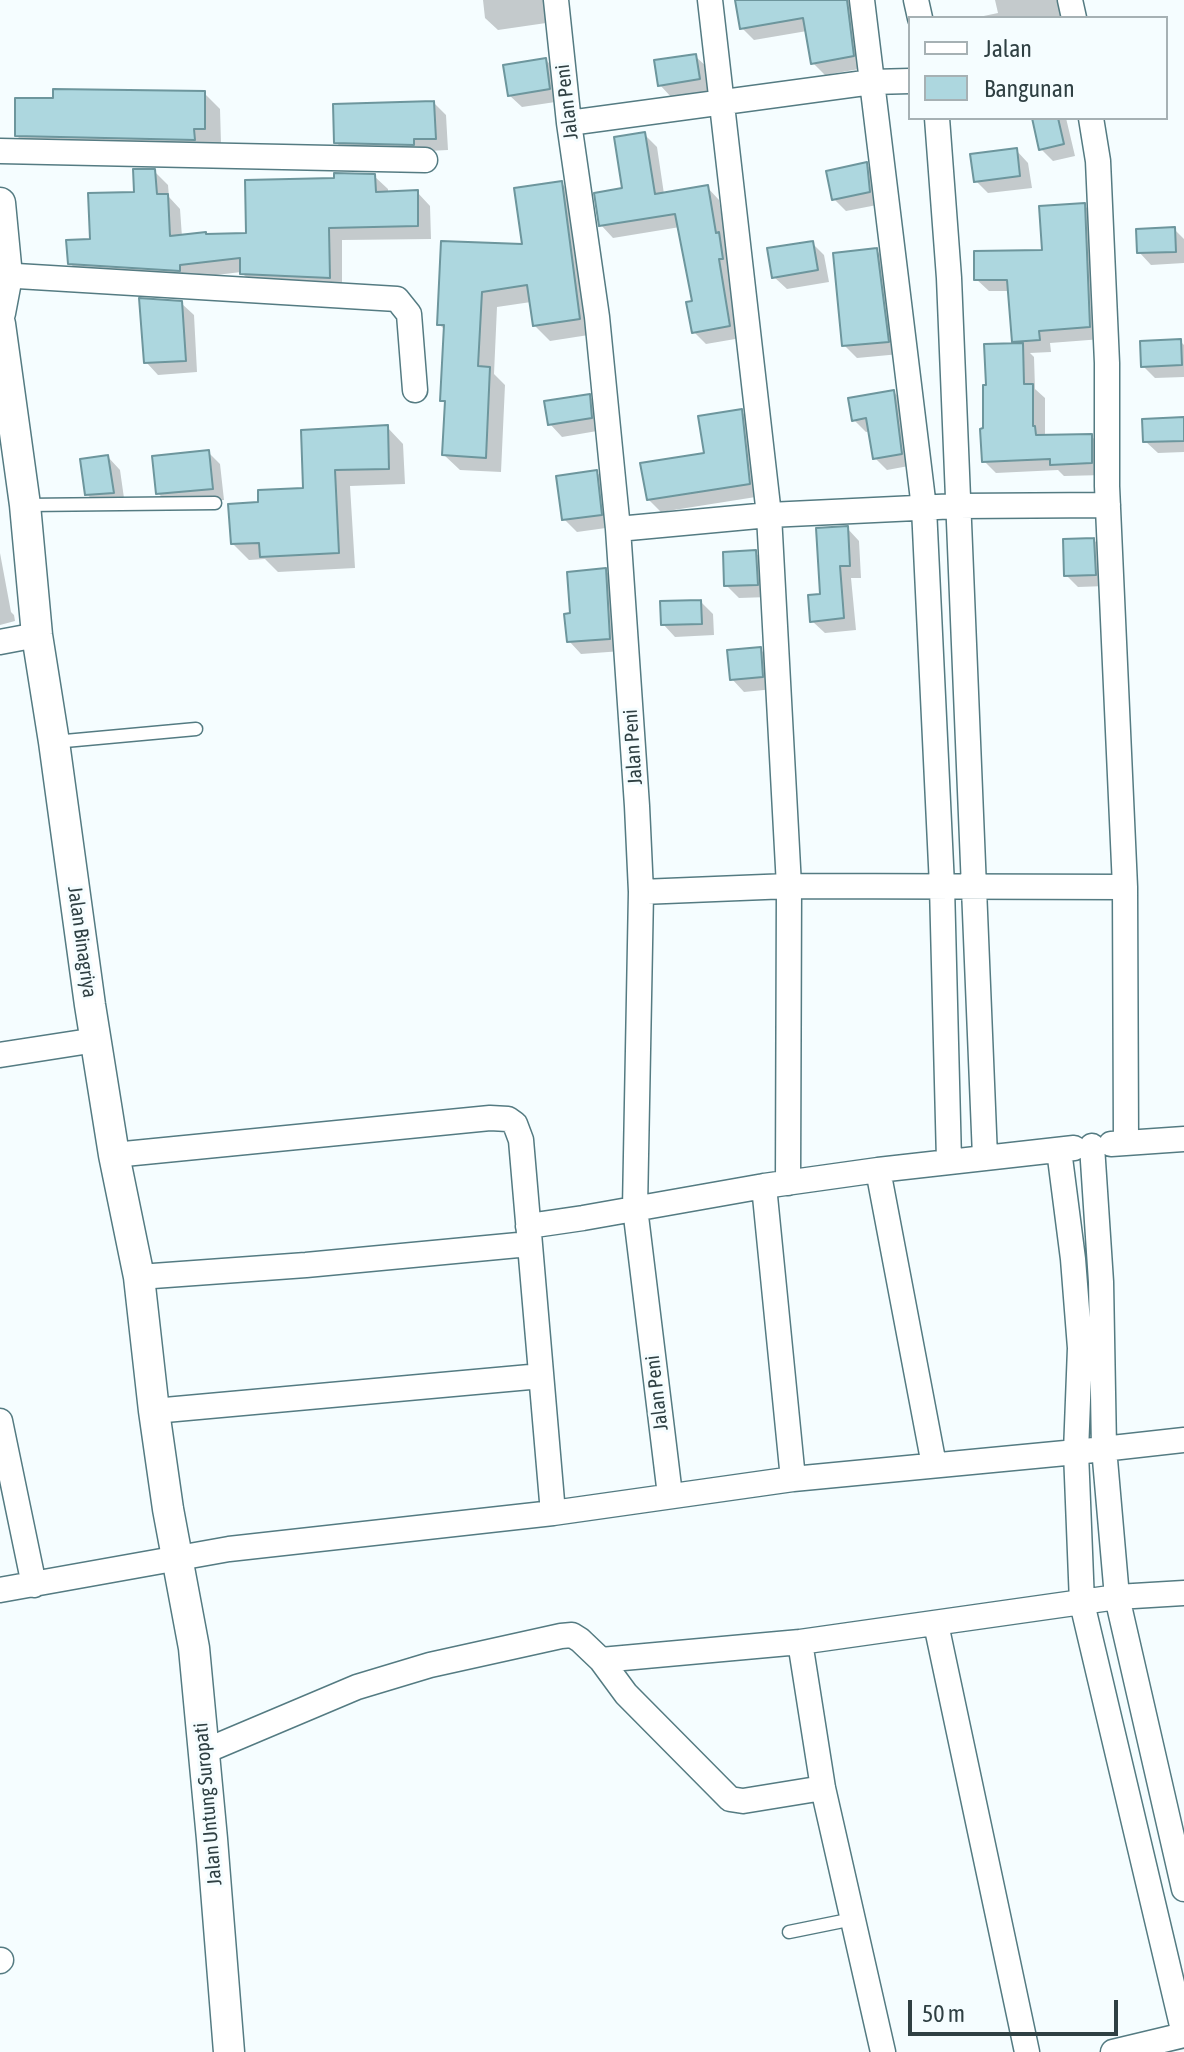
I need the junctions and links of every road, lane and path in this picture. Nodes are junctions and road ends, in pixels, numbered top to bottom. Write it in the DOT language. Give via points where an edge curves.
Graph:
graph roads {
  1 [pos="556,0"];
  2 [pos="710,0"];
  3 [pos="862,0"];
  4 [pos="908,81"];
  5 [pos="872,82"];
  6 [pos="723,103"];
  7 [pos="937,120"];
  8 [pos="1091,120"];
  9 [pos="569,123"];
  10 [pos="0,151"];
  11 [pos="425,160"];
  12 [pos="0,203"];
  13 [pos="4,275"];
  14 [pos="0,313"];
  15 [pos="0,324"];
  16 [pos="415,390"];
  17 [pos="215,503"];
  18 [pos="25,505"];
  19 [pos="1108,505"];
  20 [pos="958,506"];
  21 [pos="924,508"];
  22 [pos="769,515"];
  23 [pos="618,529"];
  24 [pos="37,635"];
  25 [pos="0,642"];
  26 [pos="196,729"];
  27 [pos="54,742"];
  28 [pos="789,886"];
  29 [pos="942,886"];
  30 [pos="975,886"];
  31 [pos="1125,887"];
  32 [pos="641,892"];
  33 [pos="96,1040"];
  34 [pos="0,1055"];
  35 [pos="1184,1139"];
  36 [pos="1126,1143"];
  37 [pos="1092,1146"];
  38 [pos="1059,1150"];
  39 [pos="114,1155"];
  40 [pos="985,1157"];
  41 [pos="949,1161"];
  42 [pos="878,1170"];
  43 [pos="776,1184"];
  44 [pos="635,1208"];
  45 [pos="528,1235"];
  46 [pos="139,1277"];
  47 [pos="1092,1347"];
  48 [pos="541,1376"];
  49 [pos="154,1411"];
  50 [pos="0,1421"];
  51 [pos="1184,1440"];
  52 [pos="1104,1448"];
  53 [pos="1076,1452"];
  54 [pos="934,1465"];
  55 [pos="793,1479"];
  56 [pos="670,1495"];
  57 [pos="553,1513"];
  58 [pos="178,1558"];
  59 [pos="34,1585"];
  60 [pos="0,1590"];
  61 [pos="1184,1593"];
  62 [pos="1117,1597"];
  63 [pos="1082,1603"];
  64 [pos="936,1624"];
  65 [pos="800,1642"];
  66 [pos="601,1660"];
  67 [pos="203,1752"];
  68 [pos="823,1788"];
  69 [pos="1184,1889"];
  70 [pos="853,1919"];
  71 [pos="789,1932"];
  72 [pos="1184,2034"];
  73 [pos="229,2052"];
  74 [pos="883,2052"];
  75 [pos="1027,2052"];
  76 [pos="1113,2052"];
  1 -- 9 [label="street, Jalan Peni"];
  2 -- 6 [label="street"];
  3 -- 5 [label="street"];
  4 -- 5 [label="street"];
  5 -- 6 [label="street"];
  5 -- 21 [label="street"];
  6 -- 9 [label="street"];
  6 -- 22 [label="street"];
  7 -- 20 [label="street"];
  8 -- 19 [label="street" via="1107,347"];
  9 -- 23 [label="street, Jalan Peni" via="597,317"];
  10 -- 11 [label="street"];
  12 -- 13 [label="street"];
  13 -- 14 [label="street"];
  13 -- 16 [label="street" via="397,299 409,314"];
  15 -- 18 [label="street, Jalan Binagriya"];
  17 -- 18 [label="lane"];
  18 -- 24 [label="street, Jalan Binagriya"];
  19 -- 20 [label="street"];
  19 -- 31 [label="street"];
  20 -- 21 [label="street"];
  20 -- 30 [label="street"];
  21 -- 22 [label="street"];
  21 -- 29 [label="street"];
  22 -- 23 [label="street"];
  22 -- 28 [label="street"];
  23 -- 32 [label="street, Jalan Peni"];
  24 -- 25 [label="street"];
  24 -- 27 [label="street, Jalan Binagriya"];
  26 -- 27 [label="lane"];
  27 -- 33 [label="street, Jalan Binagriya"];
  28 -- 29 [label="street"];
  28 -- 32 [label="street"];
  28 -- 43 [label="street"];
  29 -- 30 [label="street"];
  29 -- 41 [label="street"];
  30 -- 31 [label="street"];
  30 -- 40 [label="street"];
  31 -- 36 [label="street"];
  32 -- 44 [label="street, Jalan Peni"];
  33 -- 34 [label="street"];
  33 -- 39 [label="street, Jalan Binagriya"];
  35 -- 36 [label="street"];
  36 -- 37 [label="street"];
  37 -- 38 [label="street"];
  37 -- 47 [label="street" via="1101,1282"];
  38 -- 40 [label="street"];
  38 -- 47 [label="street" via="1073,1259"];
  39 -- 45 [label="street" via="508,1119 521,1140"];
  39 -- 46 [label="street, Jalan Binagriya"];
  40 -- 41 [label="street"];
  41 -- 42 [label="street"];
  42 -- 43 [label="street"];
  42 -- 54 [label="street"];
  43 -- 44 [label="street"];
  43 -- 55 [label="street"];
  44 -- 45 [label="street"];
  44 -- 56 [label="street, Jalan Peni"];
  45 -- 46 [label="street" via="306,1265"];
  45 -- 48 [label="street"];
  46 -- 49 [label="street, Jalan Binagriya"];
  47 -- 52 [label="street"];
  47 -- 53 [label="street"];
  48 -- 49 [label="street"];
  48 -- 57 [label="street"];
  49 -- 58 [label="street, Jalan Binagriya"];
  50 -- 59 [label="street"];
  51 -- 52 [label="street"];
  52 -- 53 [label="street"];
  52 -- 62 [label="street"];
  53 -- 54 [label="street"];
  53 -- 63 [label="street"];
  54 -- 55 [label="street"];
  55 -- 56 [label="street"];
  56 -- 57 [label="street"];
  57 -- 58 [label="street"];
  58 -- 59 [label="street"];
  58 -- 67 [label="street, Jalan Untung Suropati" via="194,1648"];
  59 -- 60 [label="street"];
  61 -- 62 [label="street"];
  62 -- 63 [label="street"];
  62 -- 69 [label="street"];
  63 -- 64 [label="street"];
  63 -- 72 [label="street"];
  64 -- 65 [label="street"];
  64 -- 75 [label="street"];
  65 -- 66 [label="street"];
  65 -- 68 [label="street"];
  66 -- 67 [label="street" via="572,1635 430,1665 357,1687"];
  66 -- 68 [label="street" via="626,1694 730,1799"];
  67 -- 73 [label="street, Jalan Untung Suropati"];
  68 -- 70 [label="street"];
  70 -- 71 [label="lane"];
  70 -- 74 [label="street"];
  72 -- 76 [label="street"];
}
